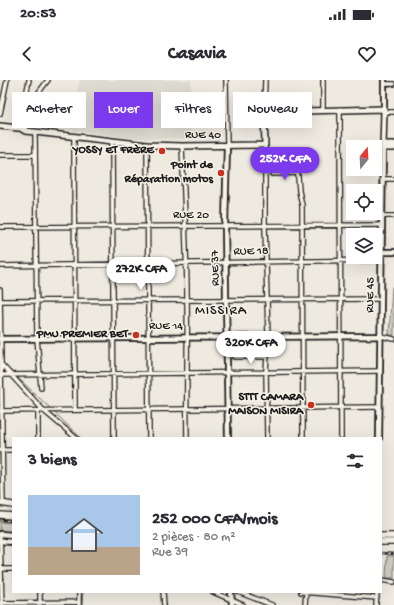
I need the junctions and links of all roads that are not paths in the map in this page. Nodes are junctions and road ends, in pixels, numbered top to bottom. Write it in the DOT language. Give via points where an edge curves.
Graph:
graph roads {
  1 [pos="7,80"];
  2 [pos="29,80"];
  3 [pos="48,80"];
  4 [pos="226,80"];
  5 [pos="265,80"];
  6 [pos="323,80"];
  7 [pos="384,82"];
  8 [pos="394,84"];
  9 [pos="27,92"];
  10 [pos="39,92"];
  11 [pos="265,92"];
  12 [pos="340,109"];
  13 [pos="312,110"];
  14 [pos="324,110"];
  15 [pos="384,110"];
  16 [pos="394,112"];
  17 [pos="0,114"];
  18 [pos="0,126"];
  19 [pos="12,127"];
  20 [pos="22,128"];
  21 [pos="36,128"];
  22 [pos="265,128"];
  23 [pos="35,132"];
  24 [pos="74,137"];
  25 [pos="112,141"];
  26 [pos="265,143"];
  27 [pos="227,144"];
  28 [pos="394,144"];
  29 [pos="147,145"];
  30 [pos="182,146"];
  31 [pos="383,146"];
  32 [pos="394,148"];
  33 [pos="35,155"];
  34 [pos="0,156"];
  35 [pos="296,163"];
  36 [pos="298,173"];
  37 [pos="273,174"];
  38 [pos="383,179"];
  39 [pos="394,179"];
  40 [pos="382,216"];
  41 [pos="394,216"];
  42 [pos="382,220"];
  43 [pos="341,225"];
  44 [pos="382,225"];
  45 [pos="148,226"];
  46 [pos="186,226"];
  47 [pos="225,226"];
  48 [pos="265,226"];
  49 [pos="302,226"];
  50 [pos="0,227"];
  51 [pos="36,227"];
  52 [pos="75,227"];
  53 [pos="112,227"];
  54 [pos="382,252"];
  55 [pos="394,252"];
  56 [pos="302,261"];
  57 [pos="341,261"];
  58 [pos="346,261"];
  59 [pos="226,262"];
  60 [pos="266,262"];
  61 [pos="148,263"];
  62 [pos="187,263"];
  63 [pos="75,264"];
  64 [pos="113,264"];
  65 [pos="381,264"];
  66 [pos="36,265"];
  67 [pos="0,266"];
  68 [pos="0,290"];
  69 [pos="303,299"];
  70 [pos="341,299"];
  71 [pos="381,299"];
  72 [pos="149,300"];
  73 [pos="187,300"];
  74 [pos="226,300"];
  75 [pos="267,300"];
  76 [pos="37,301"];
  77 [pos="75,301"];
  78 [pos="113,301"];
  79 [pos="0,302"];
  80 [pos="303,336"];
  81 [pos="341,336"];
  82 [pos="381,336"];
  83 [pos="187,337"];
  84 [pos="226,337"];
  85 [pos="268,337"];
  86 [pos="37,338"];
  87 [pos="75,338"];
  88 [pos="113,338"];
  89 [pos="149,338"];
  90 [pos="0,339"];
  91 [pos="394,339"];
  92 [pos="235,357"];
  93 [pos="267,357"];
  94 [pos="0,363"];
  95 [pos="380,371"];
  96 [pos="266,372"];
  97 [pos="303,372"];
  98 [pos="341,372"];
  99 [pos="186,373"];
  100 [pos="227,373"];
  101 [pos="113,374"];
  102 [pos="149,374"];
  103 [pos="0,375"];
  104 [pos="12,375"];
  105 [pos="40,375"];
  106 [pos="76,375"];
  107 [pos="41,388"];
  108 [pos="341,407"];
  109 [pos="380,407"];
  110 [pos="228,408"];
  111 [pos="266,408"];
  112 [pos="303,408"];
  113 [pos="149,409"];
  114 [pos="186,409"];
  115 [pos="44,410"];
  116 [pos="75,410"];
  117 [pos="114,410"];
  118 [pos="1,411"];
  119 [pos="38,411"];
  120 [pos="38,437"];
  121 [pos="75,437"];
  122 [pos="114,437"];
  123 [pos="150,437"];
  124 [pos="187,437"];
  125 [pos="228,437"];
  126 [pos="266,437"];
  127 [pos="304,437"];
  128 [pos="341,437"];
  129 [pos="379,437"];
  130 [pos="1,450"];
  131 [pos="12,450"];
  132 [pos="1,504"];
  133 [pos="12,505"];
  134 [pos="0,515"];
  135 [pos="12,516"];
  136 [pos="0,534"];
  137 [pos="12,535"];
  138 [pos="382,536"];
  139 [pos="394,536"];
  140 [pos="0,541"];
  141 [pos="12,542"];
  142 [pos="382,542"];
  143 [pos="394,542"];
  144 [pos="1,569"];
  145 [pos="12,569"];
  146 [pos="382,580"];
  147 [pos="394,582"];
  148 [pos="40,593"];
  149 [pos="79,593"];
  150 [pos="163,593"];
  151 [pos="215,593"];
  152 [pos="241,593"];
  153 [pos="306,593"];
  154 [pos="318,593"];
  155 [pos="377,593"];
  156 [pos="377,598"];
  157 [pos="231,602"];
  158 [pos="2,604"];
  159 [pos="40,604"];
  160 [pos="79,604"];
  161 [pos="164,605"];
  162 [pos="243,605"];
  163 [pos="272,605"];
  164 [pos="305,605"];
  165 [pos="376,605"];
  1 -- 17 [label="street"];
  2 -- 9 [label="street"];
  3 -- 10 [label="street"];
  4 -- 27 [label="street"];
  5 -- 11 [label="street"];
  6 -- 14 [label="street"];
  7 -- 8 [label="street"];
  7 -- 15 [label="street, RUE 45"];
  12 -- 14 [label="main road"];
  12 -- 15 [label="main road"];
  12 -- 43 [label="street"];
  13 -- 14 [label="main road"];
  15 -- 16 [label="street"];
  15 -- 31 [label="main road, RUE 45"];
  18 -- 19 [label="main road, RUE 40"];
  20 -- 23 [label="main road, RUE 40"];
  21 -- 27 [label="main road, RUE 40" via="147,142"];
  22 -- 26 [label="main road"];
  23 -- 24 [label="main road, RUE 40"];
  23 -- 33 [label="street"];
  24 -- 25 [label="main road, RUE 40"];
  24 -- 52 [label="street"];
  25 -- 29 [label="main road, RUE 40"];
  25 -- 53 [label="street"];
  26 -- 27 [label="main road, RUE 40"];
  26 -- 48 [label="street"];
  27 -- 30 [label="main road, RUE 40"];
  27 -- 47 [label="street, RUE 37"];
  28 -- 31 [label="main road"];
  29 -- 30 [label="main road, RUE 40"];
  29 -- 45 [label="street"];
  30 -- 46 [label="street"];
  31 -- 32 [label="main road"];
  31 -- 38 [label="street, RUE 45"];
  33 -- 34 [label="street"];
  33 -- 51 [label="street"];
  35 -- 36 [label="street"];
  36 -- 37 [label="street"];
  36 -- 49 [label="street"];
  38 -- 39 [label="street"];
  38 -- 40 [label="street, RUE 45"];
  40 -- 41 [label="street"];
  42 -- 44 [label="street, RUE 45"];
  43 -- 44 [label="street, RUE 20"];
  43 -- 49 [label="street, RUE 20"];
  43 -- 57 [label="street"];
  45 -- 46 [label="street, RUE 20"];
  45 -- 53 [label="street, RUE 20"];
  45 -- 61 [label="street"];
  46 -- 47 [label="street, RUE 20"];
  46 -- 62 [label="street"];
  47 -- 48 [label="street, RUE 20"];
  47 -- 59 [label="street, RUE 37"];
  48 -- 49 [label="street, RUE 20"];
  48 -- 60 [label="street"];
  49 -- 56 [label="street"];
  50 -- 51 [label="street, RUE 20"];
  51 -- 52 [label="street, RUE 20"];
  51 -- 66 [label="street"];
  52 -- 53 [label="street, RUE 20"];
  52 -- 63 [label="street"];
  53 -- 64 [label="street"];
  54 -- 55 [label="street"];
  56 -- 57 [label="street, RUE 18"];
  56 -- 60 [label="street, RUE 18"];
  56 -- 69 [label="street"];
  57 -- 58 [label="street, RUE 18"];
  57 -- 70 [label="street"];
  59 -- 60 [label="street, RUE 18"];
  59 -- 62 [label="street, RUE 18"];
  59 -- 74 [label="street, RUE 37"];
  60 -- 75 [label="street"];
  61 -- 62 [label="street, RUE 18"];
  61 -- 64 [label="street, RUE 18"];
  61 -- 72 [label="street"];
  62 -- 73 [label="street"];
  63 -- 64 [label="street, RUE 18"];
  63 -- 66 [label="street, RUE 18"];
  63 -- 77 [label="street"];
  64 -- 78 [label="street"];
  65 -- 71 [label="street, RUE 45"];
  66 -- 67 [label="street, RUE 18"];
  66 -- 76 [label="street"];
  68 -- 79 [label="street"];
  69 -- 70 [label="street"];
  69 -- 75 [label="street"];
  69 -- 80 [label="street"];
  70 -- 71 [label="street"];
  70 -- 81 [label="street"];
  71 -- 82 [label="street, RUE 45"];
  72 -- 73 [label="street"];
  72 -- 78 [label="street"];
  72 -- 89 [label="street"];
  73 -- 74 [label="street"];
  73 -- 83 [label="street"];
  74 -- 75 [label="street"];
  74 -- 84 [label="street, RUE 37"];
  75 -- 85 [label="street"];
  76 -- 77 [label="street"];
  76 -- 79 [label="street"];
  76 -- 86 [label="street"];
  77 -- 78 [label="street"];
  77 -- 87 [label="street"];
  78 -- 88 [label="street"];
  79 -- 90 [label="street"];
  80 -- 81 [label="street, RUE 14"];
  80 -- 85 [label="street, RUE 14"];
  80 -- 97 [label="street"];
  81 -- 82 [label="street, RUE 14"];
  81 -- 98 [label="street"];
  82 -- 91 [label="street"];
  82 -- 95 [label="street, RUE 45"];
  83 -- 84 [label="street, RUE 14"];
  83 -- 89 [label="street, RUE 14"];
  83 -- 99 [label="street"];
  84 -- 85 [label="street, RUE 14"];
  84 -- 100 [label="street, RUE 37"];
  85 -- 93 [label="street"];
  86 -- 87 [label="street, RUE 14"];
  86 -- 90 [label="street, RUE 14"];
  86 -- 105 [label="street"];
  87 -- 88 [label="street, RUE 14"];
  87 -- 106 [label="street"];
  88 -- 89 [label="street, RUE 14"];
  88 -- 101 [label="street"];
  89 -- 102 [label="street"];
  90 -- 94 [label="street"];
  92 -- 93 [label="street"];
  93 -- 96 [label="street"];
  94 -- 103 [label="street"];
  94 -- 104 [label="street"];
  95 -- 98 [label="street"];
  95 -- 109 [label="street, RUE 45"];
  96 -- 97 [label="street"];
  96 -- 100 [label="street"];
  96 -- 111 [label="street"];
  97 -- 98 [label="street"];
  97 -- 112 [label="street"];
  98 -- 108 [label="street"];
  99 -- 100 [label="street"];
  99 -- 102 [label="street"];
  99 -- 114 [label="street"];
  100 -- 110 [label="street, RUE 37"];
  101 -- 102 [label="street"];
  101 -- 106 [label="street"];
  101 -- 117 [label="street"];
  102 -- 113 [label="street"];
  103 -- 104 [label="street"];
  103 -- 118 [label="street"];
  104 -- 105 [label="street"];
  104 -- 115 [label="street"];
  105 -- 106 [label="street"];
  105 -- 107 [label="street"];
  106 -- 116 [label="street"];
  108 -- 109 [label="street"];
  108 -- 112 [label="street"];
  108 -- 128 [label="street"];
  109 -- 129 [label="street, RUE 45"];
  110 -- 111 [label="street"];
  110 -- 114 [label="street"];
  110 -- 125 [label="street, RUE 37"];
  111 -- 112 [label="street"];
  111 -- 126 [label="street"];
  112 -- 127 [label="street"];
  113 -- 114 [label="street"];
  113 -- 117 [label="street"];
  113 -- 123 [label="street"];
  114 -- 124 [label="street"];
  115 -- 116 [label="street"];
  115 -- 119 [label="street"];
  115 -- 121 [label="street"];
  116 -- 117 [label="street"];
  117 -- 122 [label="street"];
  118 -- 119 [label="street"];
  118 -- 130 [label="street"];
  119 -- 120 [label="street"];
  130 -- 131 [label="street"];
  130 -- 132 [label="street"];
  132 -- 133 [label="main road"];
  134 -- 135 [label="main road"];
  136 -- 137 [label="street"];
  136 -- 140 [label="street"];
  138 -- 139 [label="main road"];
  140 -- 141 [label="street"];
  140 -- 144 [label="street"];
  142 -- 143 [label="main road"];
  144 -- 145 [label="street"];
  144 -- 158 [label="street"];
  146 -- 147 [label="street"];
  148 -- 159 [label="street"];
  149 -- 160 [label="street"];
  150 -- 161 [label="street"];
  151 -- 157 [label="street"];
  152 -- 163 [label="street"];
  153 -- 164 [label="street"];
  154 -- 156 [label="street"];
  155 -- 156 [label="street"];
  156 -- 165 [label="street"];
  157 -- 162 [label="street"];
  158 -- 159 [label="street"];
  159 -- 160 [label="street"];
}
